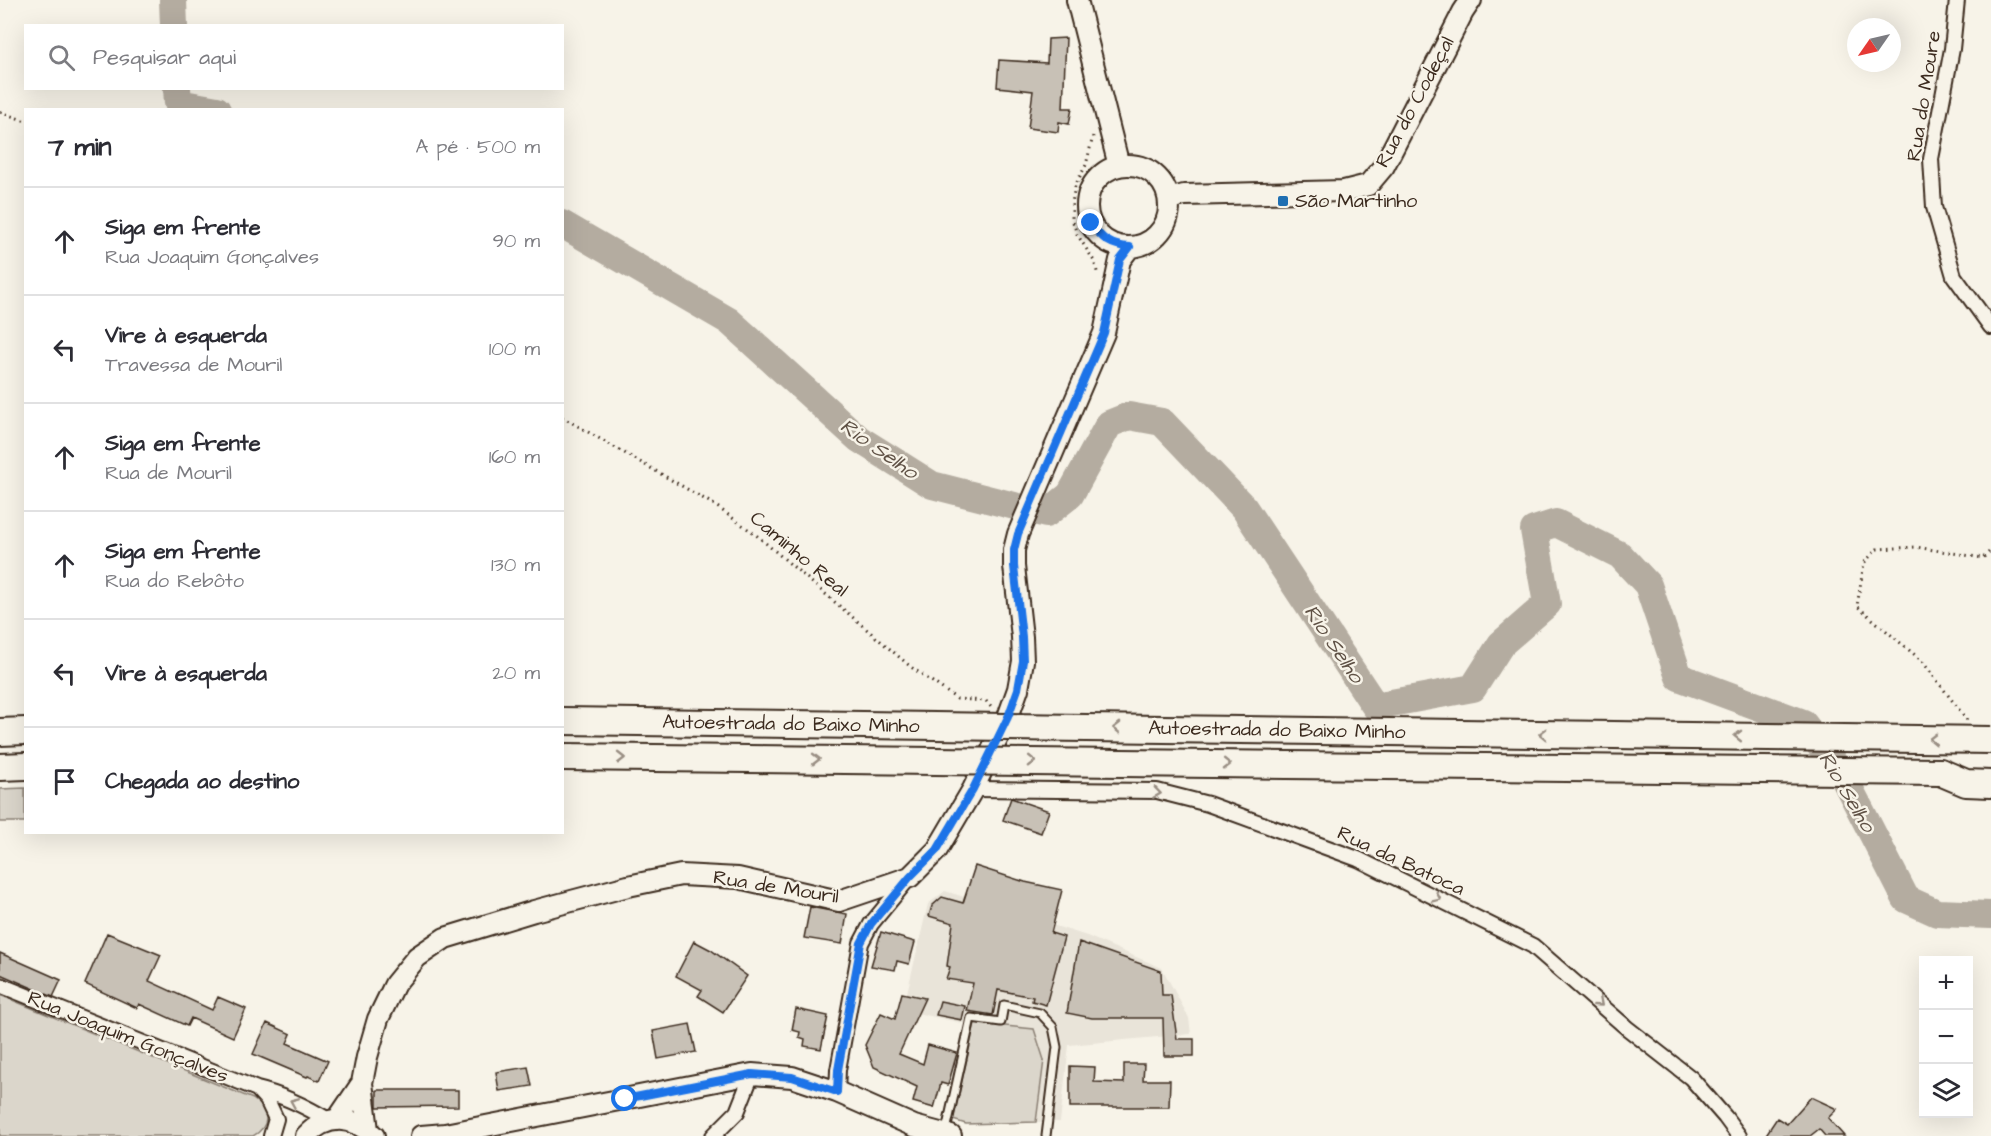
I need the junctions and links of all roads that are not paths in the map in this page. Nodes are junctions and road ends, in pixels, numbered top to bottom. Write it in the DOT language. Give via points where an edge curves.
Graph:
graph roads {
  1 [pos="1077,0"];
  2 [pos="1471,0"];
  3 [pos="1957,0"];
  4 [pos="1119,166"];
  5 [pos="1168,199"];
  6 [pos="1130,247"];
  7 [pos="1991,327"];
  8 [pos="564,721"];
  9 [pos="24,730"];
  10 [pos="0,732"];
  11 [pos="1991,740"];
  12 [pos="564,757"];
  13 [pos="24,766"];
  14 [pos="0,768"];
  15 [pos="1940,772"];
  16 [pos="1991,772"];
  17 [pos="1991,784"];
  18 [pos="973,789"];
  19 [pos="910,877"];
  20 [pos="0,985"];
  21 [pos="752,1074"];
  22 [pos="362,1083"];
  23 [pos="256,1089"];
  24 [pos="837,1092"];
  25 [pos="334,1120"];
  26 [pos="374,1134"];
  27 [pos="304,1135"];
  28 [pos="443,1135"];
  29 [pos="948,1135"];
  30 [pos="271,1136"];
  31 [pos="421,1136"];
  32 [pos="713,1136"];
  33 [pos="1046,1136"];
  34 [pos="1739,1136"];
  1 -- 4 [label="street"];
  2 -- 5 [label="street, Rua do Codeçal" via="1384,166 1368,185 1344,191 1184,195"];
  3 -- 7 [label="street, Rua do Moure" via="1931,159 1934,207 1954,276"];
  4 -- 5 [label="street" via="1132,165 1156,176"];
  4 -- 6 [label="street" via="1098,178 1088,200 1088,212 1091,223 1107,241"];
  5 -- 6 [label="street" via="1169,213 1164,226 1144,244"];
  6 -- 18 [label="street, Rua de Mouril" via="1120,260 1104,333 1018,534 1014,566 1023,661 1008,717"];
  11 -- 8 [label="highway, Autoestrada do Baixo Minho, one-way, bridge"];
  9 -- 10 [label="highway"];
  12 -- 15 [label="highway, Autoestrada do Baixo Minho, one-way, bridge"];
  13 -- 14 [label="highway"];
  15 -- 16 [label="highway, Autoestrada do Baixo Minho"];
  15 -- 17 [label="highway, Autoestrada do Baixo Minho" via="1966,783"];
  18 -- 19 [label="street, Rua de Mouril" via="937,850"];
  18 -- 34 [label="street, Rua da Batoca, one-way" via="1157,791 1208,804 1358,859 1533,946 1691,1078"];
  19 -- 22 [label="street, Rua de Mouril" via="839,901 738,878 681,875 534,911 445,938 417,957 394,984 378,1019"];
  19 -- 24 [label="street" via="871,924 861,943"];
  20 -- 23 [label="street, Rua Joaquim Gonçalves"];
  21 -- 24 [label="street" via="792,1077"];
  21 -- 28 [label="street"];
  21 -- 32 [label="street" via="736,1112"];
  22 -- 25 [label="street, Rua de Mouril"];
  22 -- 26 [label="street, Rua de Mouril"];
  25 -- 23 [label="street, Rua Joaquim Gonçalves, one-way"];
  23 -- 30 [label="street" via="276,1119"];
  24 -- 29 [label="street" via="914,1126"];
  25 -- 26 [label="street" via="352,1121"];
  25 -- 27 [label="street"];
  28 -- 31 [label="street"];
  29 -- 33 [label="lane" via="971,1018 1001,1022 1004,1005 1040,1013 1053,1027 1057,1047"];
}
